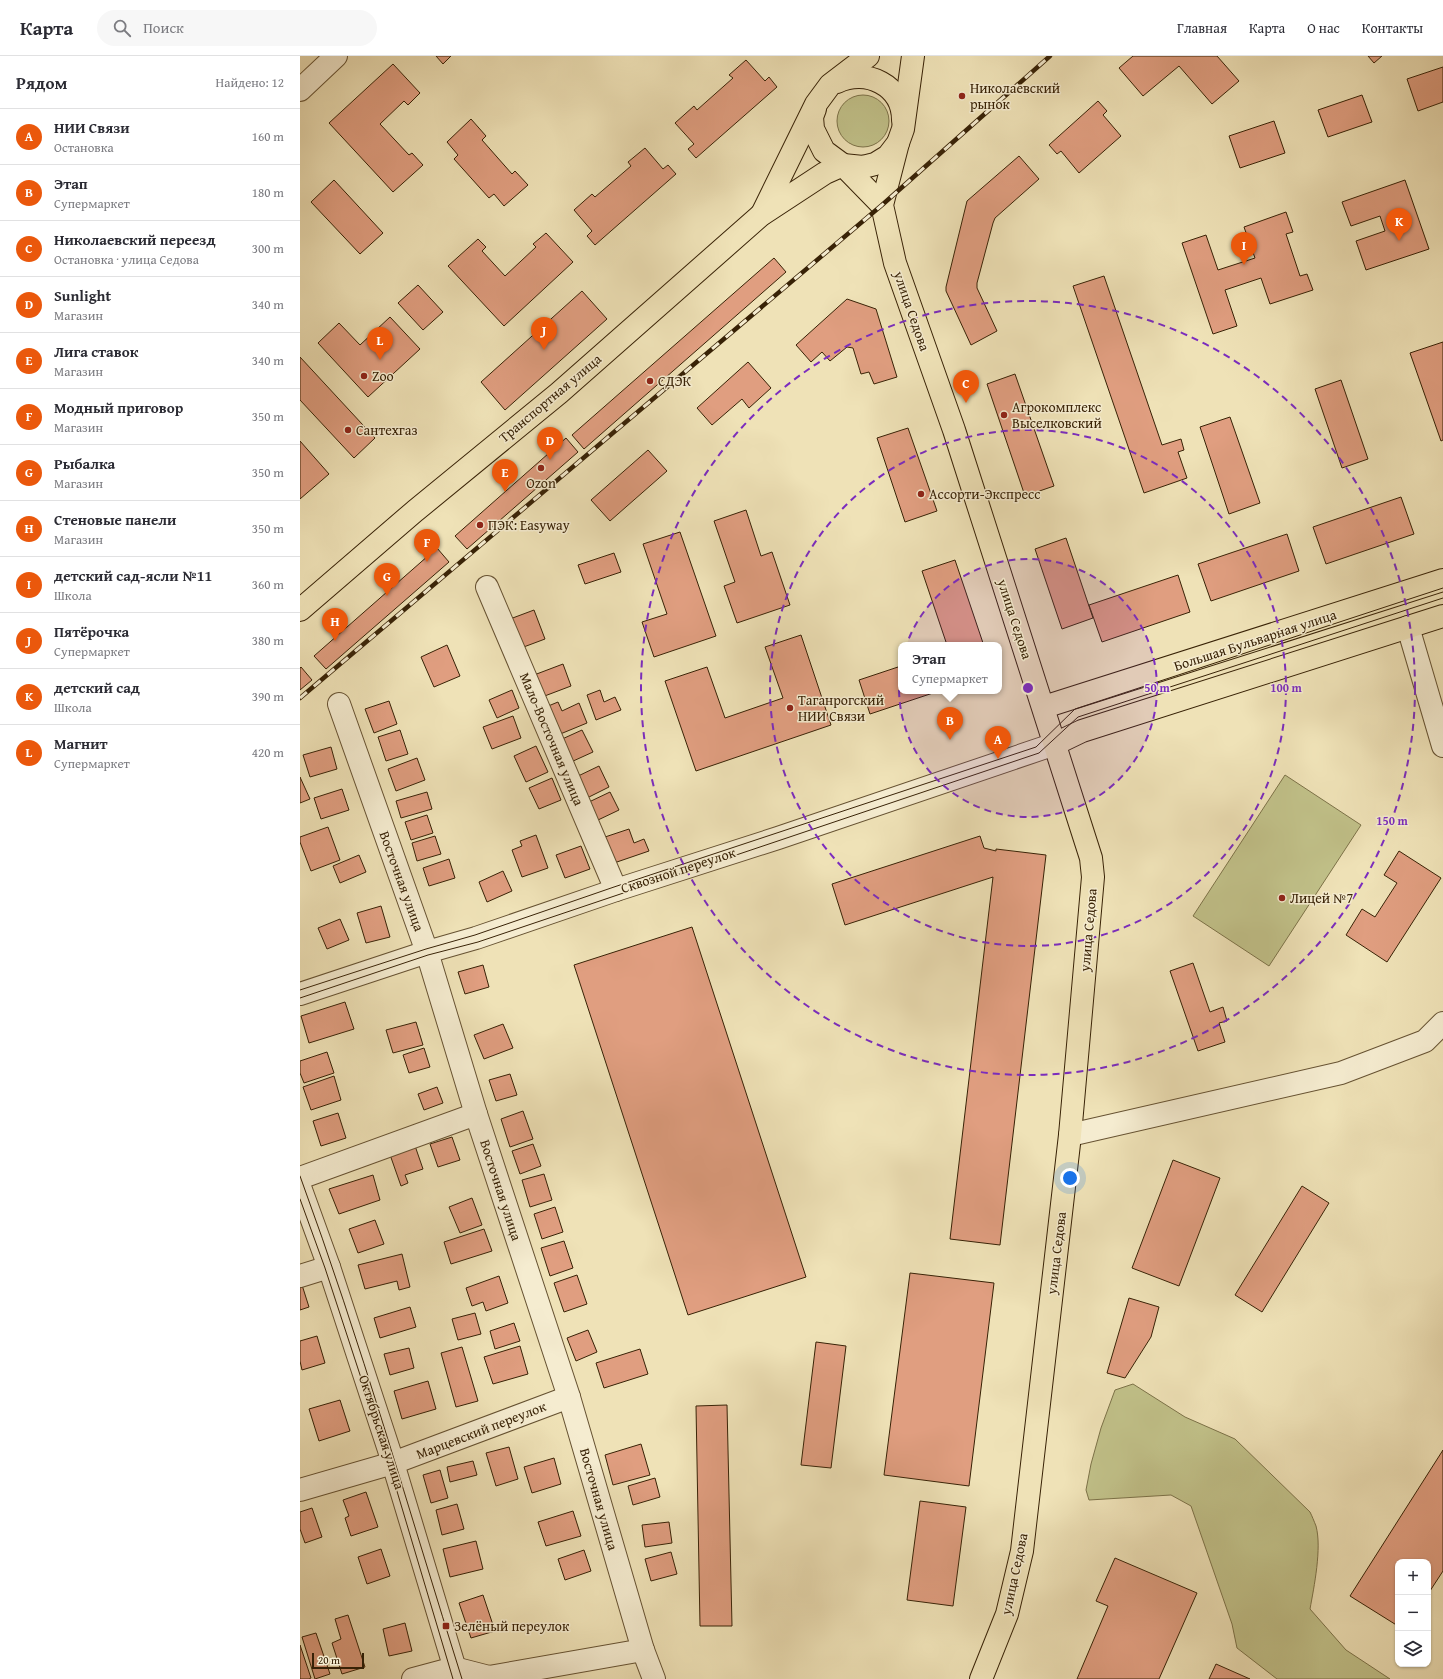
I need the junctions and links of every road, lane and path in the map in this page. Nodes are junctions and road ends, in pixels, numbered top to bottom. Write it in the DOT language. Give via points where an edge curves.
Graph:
graph roads {
  1 [pos="336,56"];
  2 [pos="868,56"];
  3 [pos="913,56"];
  4 [pos="830,85"];
  5 [pos="300,90"];
  6 [pos="816,104"];
  7 [pos="900,136"];
  8 [pos="843,166"];
  9 [pos="882,205"];
  10 [pos="761,215"];
  11 [pos="1443,580"];
  12 [pos="487,587"];
  13 [pos="300,610"];
  14 [pos="1443,616"];
  15 [pos="1408,627"];
  16 [pos="339,704"];
  17 [pos="1044,707"];
  18 [pos="1055,744"];
  19 [pos="1443,746"];
  20 [pos="616,890"];
  21 [pos="427,952"];
  22 [pos="300,994"];
  23 [pos="1443,1023"];
  24 [pos="476,1114"];
  25 [pos="1070,1134"];
  26 [pos="300,1178"];
  27 [pos="300,1187"];
  28 [pos="329,1267"];
  29 [pos="300,1276"];
  30 [pos="569,1397"];
  31 [pos="393,1463"];
  32 [pos="300,1490"];
  33 [pos="644,1650"];
  34 [pos="456,1674"];
  35 [pos="413,1679"];
  36 [pos="654,1679"];
  37 [pos="981,1679"];
  1 -- 5 [label="street"];
  2 -- 4 [label="main road"];
  3 -- 7 [label="main road"];
  4 -- 6 [label="main road"];
  4 -- 7 [label="main road" via="847,77 863,76 878,81 891,90 903,114"];
  6 -- 8 [label="main road" via="812,117 813,129 824,151"];
  6 -- 10 [label="main road"];
  7 -- 8 [label="main road" via="888,156 875,164 863,167"];
  7 -- 9 [label="main road, улица Седова"];
  8 -- 9 [label="main road"];
  8 -- 10 [label="main road" via="825,173"];
  9 -- 17 [label="main road, улица Седова" via="896,263 954,430"];
  10 -- 13 [label="main road, Транспортная улица" via="559,393 415,511"];
  11 -- 17 [label="main road, Большая Бульварная улица"];
  12 -- 20 [label="street, Мало-Восточная улица"];
  14 -- 15 [label="main road"];
  15 -- 18 [label="main road" via="1082,731"];
  15 -- 19 [label="street"];
  16 -- 21 [label="street, Восточная улица"];
  17 -- 18 [label="main road, улица Седова"];
  18 -- 20 [label="street, Сквозной переулок"];
  18 -- 25 [label="main road, улица Седова" via="1092,858 1093,877"];
  20 -- 21 [label="street, Сквозной переулок"];
  21 -- 22 [label="street, Сквозной переулок"];
  21 -- 24 [label="street, Восточная улица"];
  23 -- 25 [label="street" via="1425,1041 1341,1073"];
  24 -- 26 [label="street"];
  24 -- 30 [label="street, Восточная улица"];
  25 -- 37 [label="main road, улица Седова" via="1022,1551 1007,1614"];
  27 -- 28 [label="street, Октябрьская улица"];
  28 -- 29 [label="street"];
  28 -- 31 [label="street, Октябрьская улица"];
  30 -- 31 [label="street, Марцевский переулок"];
  30 -- 33 [label="street, Восточная улица"];
  31 -- 32 [label="street, Марцевский переулок"];
  31 -- 34 [label="street, Октябрьская улица"];
  33 -- 34 [label="street" via="489,1677"];
  33 -- 36 [label="street, Восточная улица"];
  34 -- 35 [label="street"];
}
